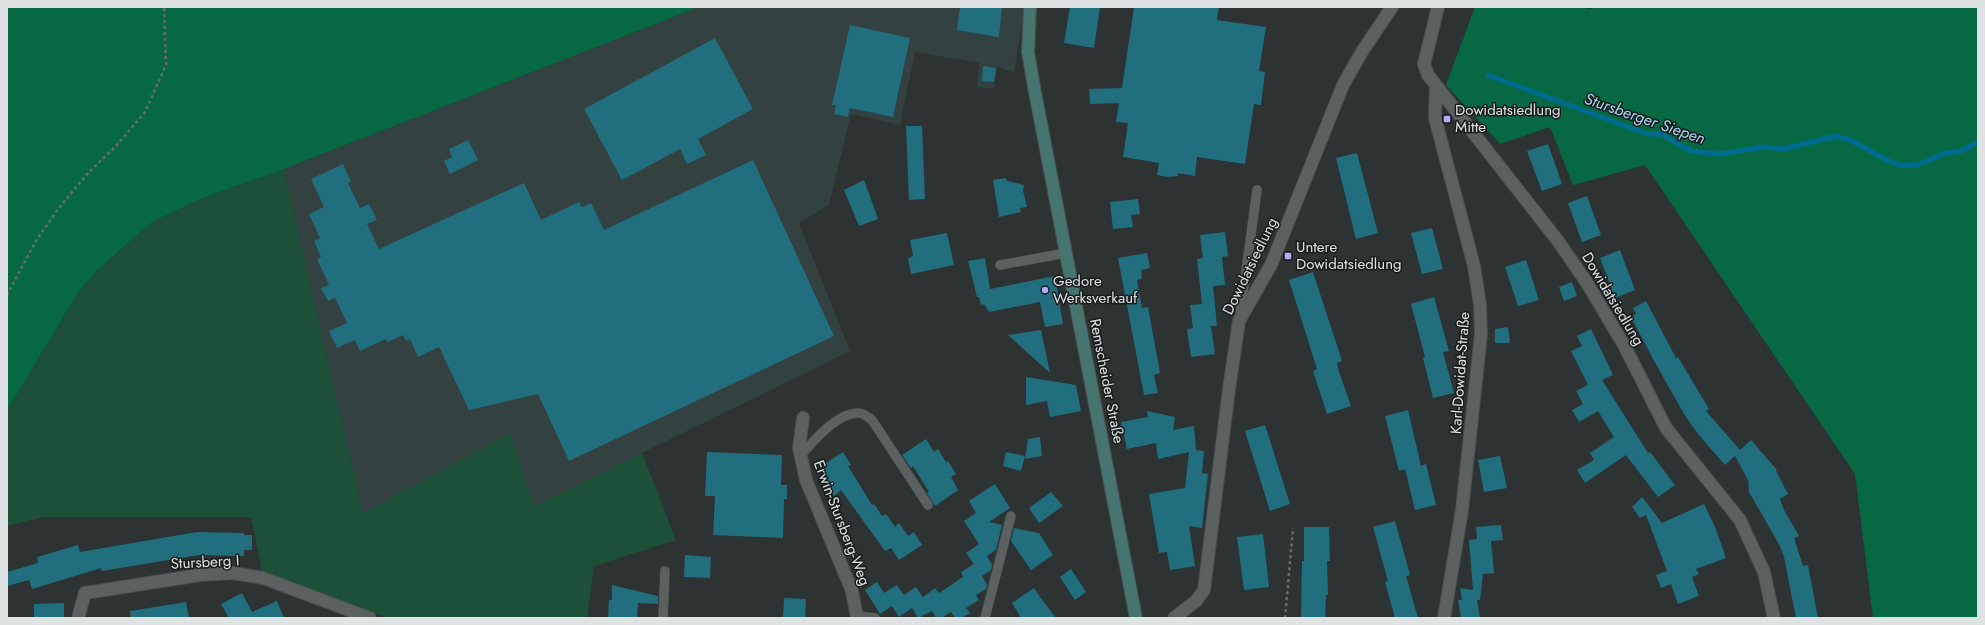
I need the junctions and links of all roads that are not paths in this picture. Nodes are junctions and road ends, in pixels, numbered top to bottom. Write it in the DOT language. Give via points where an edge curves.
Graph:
graph roads {
  1 [pos="1030,7"];
  2 [pos="1392,7"];
  3 [pos="1438,7"];
  4 [pos="1436,86"];
  5 [pos="1257,190"];
  6 [pos="1066,253"];
  7 [pos="1000,265"];
  8 [pos="1239,320"];
  9 [pos="802,418"];
  10 [pos="800,456"];
  11 [pos="928,505"];
  12 [pos="1011,516"];
  13 [pos="665,571"];
  14 [pos="857,617"];
  15 [pos="78,618"];
  16 [pos="370,618"];
  17 [pos="663,618"];
  18 [pos="875,618"];
  19 [pos="985,618"];
  20 [pos="1136,618"];
  21 [pos="1174,618"];
  22 [pos="1444,618"];
  23 [pos="1774,618"];
  1 -- 6 [label="main road, Remscheider Straße" via="1028,52"];
  2 -- 8 [label="street, Dowidatsiedlung" via="1343,85 1271,265"];
  3 -- 4 [label="street, Dowidatsiedlung" via="1424,64"];
  4 -- 22 [label="street, Karl-Dowidat-Straße" via="1434,118 1474,266 1481,334 1462,510"];
  4 -- 23 [label="street, Dowidatsiedlung" via="1558,241 1587,283 1621,341 1666,428 1740,520 1764,572"];
  5 -- 8 [label="lane"];
  6 -- 7 [label="lane"];
  6 -- 20 [label="main road, Remscheider Straße"];
  8 -- 21 [label="street, Dowidatsiedlung" via="1204,590 1196,601"];
  9 -- 10 [label="street, Erwin-Stursberg-Weg"];
  10 -- 11 [label="lane" via="826,428 848,416 858,413 865,415 872,420"];
  10 -- 14 [label="street, Erwin-Stursberg-Weg" via="806,480 852,591"];
  12 -- 19 [label="lane"];
  13 -- 17 [label="lane"];
  14 -- 18 [label="lane, Erwin-Stursberg-Weg"];
  15 -- 16 [label="street, Stursberg I" via="85,593 200,575 233,573 263,578"];
}
